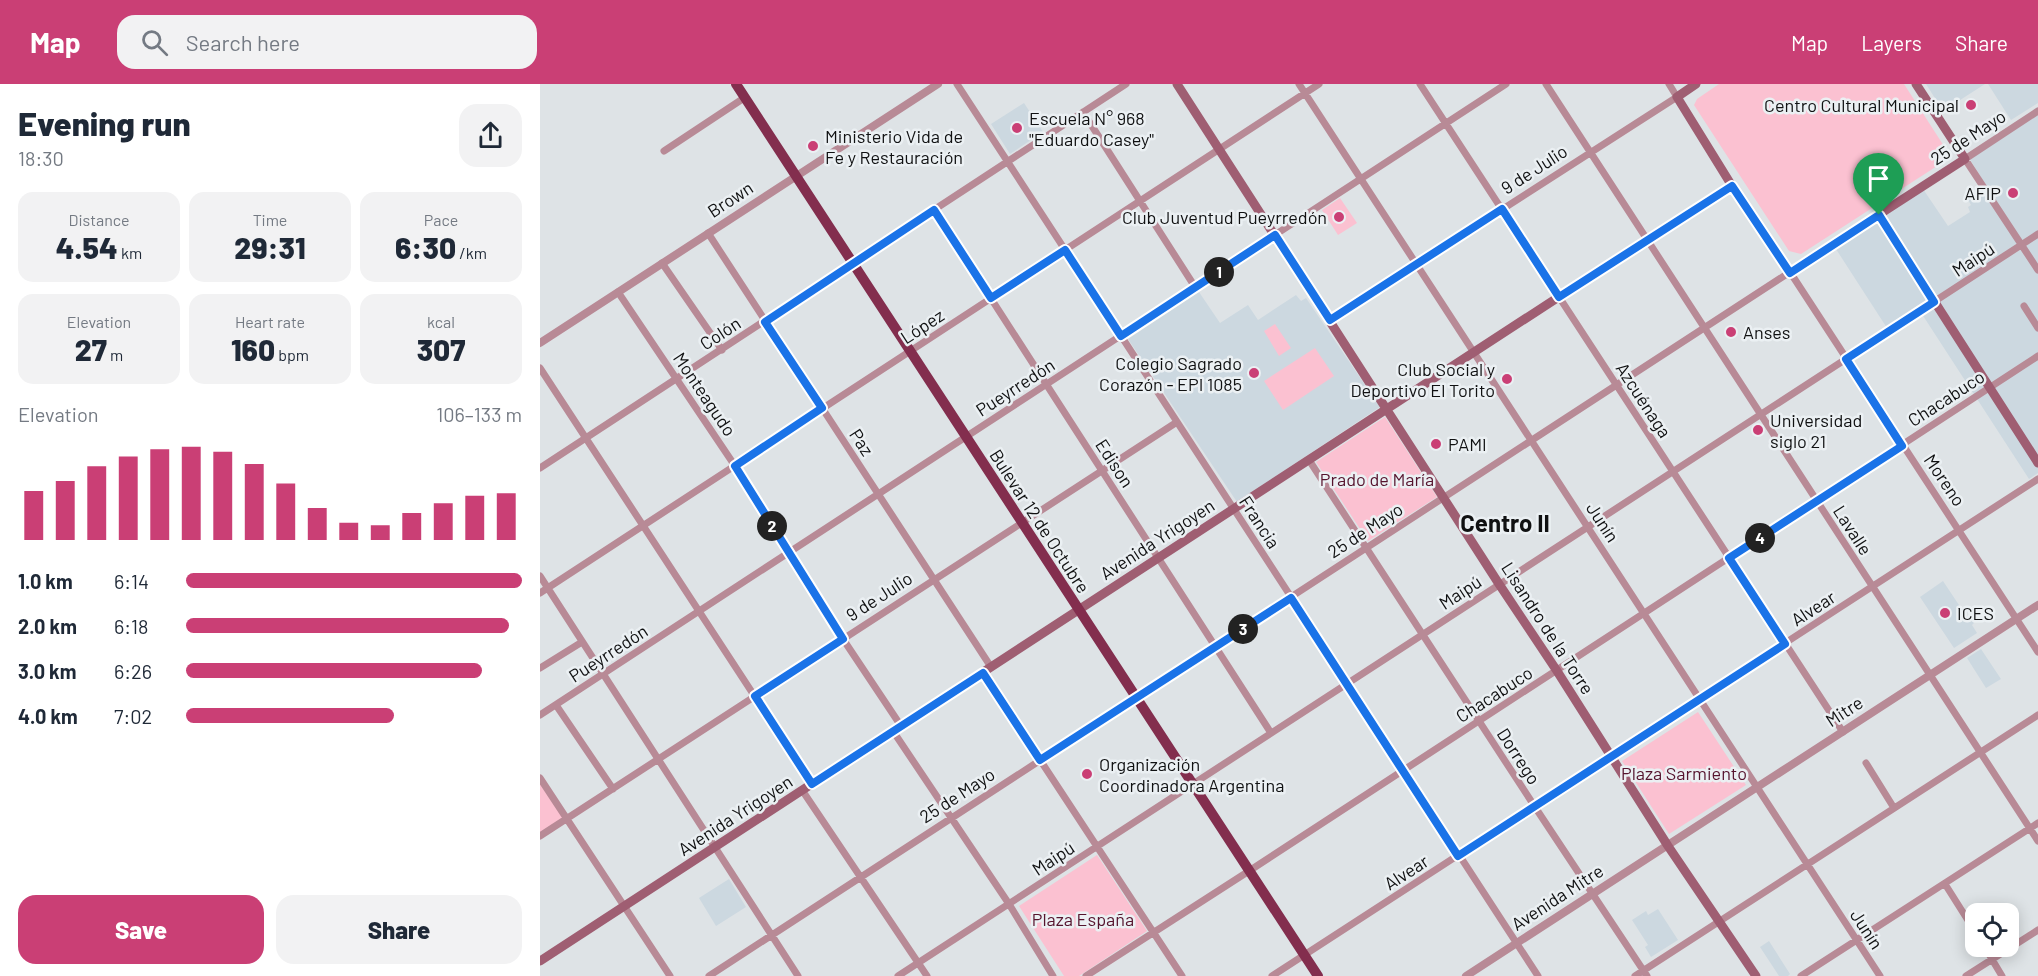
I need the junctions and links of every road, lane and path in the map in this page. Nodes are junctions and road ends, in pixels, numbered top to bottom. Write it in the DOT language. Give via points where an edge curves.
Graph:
graph roads {
  1 [pos="736,84"];
  2 [pos="938,84"];
  3 [pos="957,84"];
  4 [pos="1126,84"];
  5 [pos="1177,84"];
  6 [pos="1299,84"];
  7 [pos="1319,84"];
  8 [pos="1420,84"];
  9 [pos="1506,84"];
  10 [pos="1546,84"];
  11 [pos="1669,84"];
  12 [pos="1696,84"];
  13 [pos="1916,84"];
  14 [pos="1305,93"];
  15 [pos="1677,97"];
  16 [pos="744,98"];
  17 [pos="2038,111"];
  18 [pos="1083,112"];
  19 [pos="1446,123"];
  20 [pos="1219,150"];
  21 [pos="664,151"];
  22 [pos="1590,152"];
  23 [pos="1965,159"];
  24 [pos="1008,161"];
  25 [pos="796,176"];
  26 [pos="1361,179"];
  27 [pos="1732,186"];
  28 [pos="1140,201"];
  29 [pos="1502,209"];
  30 [pos="934,210"];
  31 [pos="1879,215"];
  32 [pos="708,233"];
  33 [pos="2038,234"];
  34 [pos="1275,235"];
  35 [pos="1646,240"];
  36 [pos="2022,245"];
  37 [pos="1065,250"];
  38 [pos="662,263"];
  39 [pos="854,263"];
  40 [pos="1417,264"];
  41 [pos="2038,270"];
  42 [pos="1790,273"];
  43 [pos="1195,287"];
  44 [pos="618,292"];
  45 [pos="1559,297"];
  46 [pos="991,298"];
  47 [pos="1934,302"];
  48 [pos="2024,306"];
  49 [pos="1330,320"];
  50 [pos="765,322"];
  51 [pos="2038,328"];
  52 [pos="1704,329"];
  53 [pos="1121,336"];
  54 [pos="540,343"];
  55 [pos="722,350"];
  56 [pos="910,351"];
  57 [pos="1473,353"];
  58 [pos="2038,356"];
  59 [pos="1846,359"];
  60 [pos="540,368"];
  61 [pos="676,379"];
  62 [pos="1046,385"];
  63 [pos="1618,386"];
  64 [pos="1989,388"];
  65 [pos="822,408"];
  66 [pos="1388,410"];
  67 [pos="1761,415"];
  68 [pos="1177,422"];
  69 [pos="966,437"];
  70 [pos="587,438"];
  71 [pos="1532,441"];
  72 [pos="1902,446"];
  73 [pos="1310,460"];
  74 [pos="2038,463"];
  75 [pos="735,466"];
  76 [pos="540,468"];
  77 [pos="1103,470"];
  78 [pos="1672,472"];
  79 [pos="2038,479"];
  80 [pos="878,494"];
  81 [pos="1444,498"];
  82 [pos="1816,500"];
  83 [pos="1234,509"];
  84 [pos="1022,523"];
  85 [pos="643,525"];
  86 [pos="1588,527"];
  87 [pos="1959,531"];
  88 [pos="1366,550"];
  89 [pos="789,553"];
  90 [pos="1158,557"];
  91 [pos="1729,558"];
  92 [pos="540,576"];
  93 [pos="934,579"];
  94 [pos="1499,584"];
  95 [pos="1872,587"];
  96 [pos="548,588"];
  97 [pos="540,593"];
  98 [pos="1291,598"];
  99 [pos="2038,605"];
  100 [pos="1079,610"];
  101 [pos="700,611"];
  102 [pos="1644,613"];
  103 [pos="2017,619"];
  104 [pos="1422,635"];
  105 [pos="843,639"];
  106 [pos="582,642"];
  107 [pos="1785,644"];
  108 [pos="1215,646"];
  109 [pos="2038,652"];
  110 [pos="540,668"];
  111 [pos="987,670"];
  112 [pos="1557,671"];
  113 [pos="603,675"];
  114 [pos="1930,675"];
  115 [pos="1347,684"];
  116 [pos="755,696"];
  117 [pos="1136,698"];
  118 [pos="1700,699"];
  119 [pos="556,705"];
  120 [pos="540,715"];
  121 [pos="2038,715"];
  122 [pos="1479,722"];
  123 [pos="897,728"];
  124 [pos="1843,732"];
  125 [pos="1271,733"];
  126 [pos="1980,753"];
  127 [pos="1611,757"];
  128 [pos="658,760"];
  129 [pos="1040,760"];
  130 [pos="1866,763"];
  131 [pos="1404,771"];
  132 [pos="540,778"];
  133 [pos="812,784"];
  134 [pos="1192,784"];
  135 [pos="1757,787"];
  136 [pos="613,789"];
  137 [pos="802,790"];
  138 [pos="1535,807"];
  139 [pos="1894,808"];
  140 [pos="567,818"];
  141 [pos="951,818"];
  142 [pos="2038,823"];
  143 [pos="2030,828"];
  144 [pos="540,837"];
  145 [pos="2038,841"];
  146 [pos="1668,846"];
  147 [pos="716,847"];
  148 [pos="1096,847"];
  149 [pos="1458,856"];
  150 [pos="1808,865"];
  151 [pos="1249,871"];
  152 [pos="861,877"];
  153 [pos="1945,884"];
  154 [pos="1592,894"];
  155 [pos="1008,904"];
  156 [pos="625,906"];
  157 [pos="1965,916"];
  158 [pos="1720,922"];
  159 [pos="2038,930"];
  160 [pos="1153,932"];
  161 [pos="772,935"];
  162 [pos="1857,940"];
  163 [pos="1516,943"];
  164 [pos="1304,955"];
  165 [pos="1992,959"];
  166 [pos="540,961"];
  167 [pos="918,963"];
  168 [pos="1646,973"];
  169 [pos="670,976"];
  170 [pos="710,976"];
  171 [pos="798,976"];
  172 [pos="898,976"];
  173 [pos="927,976"];
  174 [pos="1053,976"];
  175 [pos="1086,976"];
  176 [pos="1182,976"];
  177 [pos="1272,976"];
  178 [pos="1318,976"];
  179 [pos="1466,976"];
  180 [pos="1538,976"];
  181 [pos="1635,976"];
  182 [pos="1756,976"];
  183 [pos="1801,976"];
  184 [pos="1880,976"];
  185 [pos="1966,976"];
  186 [pos="2002,976"];
  1 -- 16 [label="highway, Bulevar 12 de Octubre"];
  2 -- 25 [label="street, Brown"];
  3 -- 24 [label="street, Francia"];
  4 -- 18 [label="street, Colón"];
  5 -- 20 [label="main road, Lisandro de la Torre"];
  6 -- 14 [label="street, Junín"];
  7 -- 14 [label="street, López"];
  8 -- 19 [label="street, Azcuénaga"];
  9 -- 19 [label="street, Pueyrredón"];
  10 -- 22 [label="street, Lavalle"];
  11 -- 15 [label="street, Moreno"];
  12 -- 15 [label="main road, 9 de Julio"];
  13 -- 23 [label="main road"];
  14 -- 20 [label="street, López"];
  14 -- 26 [label="street, Junín"];
  15 -- 22 [label="street, 9 de Julio"];
  15 -- 27 [label="main road, Moreno"];
  16 -- 21 [label="street"];
  16 -- 25 [label="highway, Bulevar 12 de Octubre"];
  17 -- 23 [label="street, 25 de Mayo"];
  18 -- 24 [label="street, Colón"];
  18 -- 28 [label="street"];
  19 -- 26 [label="street, Pueyrredón"];
  19 -- 29 [label="street, Azcuénaga"];
  20 -- 28 [label="street, López"];
  20 -- 34 [label="main road, Lisandro de la Torre"];
  22 -- 29 [label="street, 9 de Julio"];
  22 -- 35 [label="street, Lavalle"];
  23 -- 31 [label="main road, 25 de Mayo"];
  23 -- 36 [label="street"];
  24 -- 30 [label="street, Colón"];
  24 -- 37 [label="street, Francia"];
  25 -- 32 [label="street, Brown"];
  25 -- 39 [label="highway, Bulevar 12 de Octubre"];
  26 -- 34 [label="street, Pueyrredón"];
  26 -- 40 [label="street, Junín"];
  27 -- 35 [label="main road, Avenida Yrigoyen"];
  27 -- 42 [label="main road, Moreno"];
  28 -- 37 [label="street, López"];
  28 -- 43 [label="street"];
  29 -- 40 [label="street, 9 de Julio"];
  29 -- 45 [label="street, Azcuénaga"];
  30 -- 39 [label="street, Colón"];
  30 -- 46 [label="street, Edison"];
  31 -- 42 [label="main road, 25 de Mayo"];
  31 -- 47 [label="main road"];
  32 -- 38 [label="street, Brown"];
  32 -- 50 [label="street, Paz"];
  33 -- 36 [label="street, Maipú"];
  34 -- 43 [label="street, Pueyrredón"];
  34 -- 49 [label="main road, Lisandro de la Torre"];
  35 -- 45 [label="main road, Avenida Yrigoyen"];
  35 -- 52 [label="street, Lavalle"];
  36 -- 41 [label="street"];
  36 -- 47 [label="street, Maipú"];
  37 -- 46 [label="street, López"];
  37 -- 53 [label="street, Francia"];
  38 -- 44 [label="street, Brown"];
  38 -- 55 [label="street"];
  39 -- 50 [label="street, Colón"];
  39 -- 56 [label="highway, Bulevar 12 de Octubre"];
  40 -- 49 [label="street, 9 de Julio"];
  40 -- 57 [label="street, Junín"];
  42 -- 52 [label="street, 25 de Mayo"];
  42 -- 59 [label="street, Moreno"];
  43 -- 53 [label="street, Pueyrredón"];
  44 -- 54 [label="street, Brown"];
  44 -- 61 [label="street, Monteagudo"];
  45 -- 57 [label="main road, Avenida Yrigoyen"];
  45 -- 63 [label="street, Azcuénaga"];
  46 -- 56 [label="street, López"];
  46 -- 62 [label="street, Edison"];
  47 -- 59 [label="street, Maipú"];
  47 -- 64 [label="main road"];
  48 -- 51 [label="street"];
  49 -- 66 [label="main road, Lisandro de la Torre"];
  50 -- 55 [label="street, Colón"];
  50 -- 65 [label="street, Paz"];
  52 -- 63 [label="street, 25 de Mayo"];
  52 -- 67 [label="street, Lavalle"];
  53 -- 62 [label="street, Pueyrredón"];
  53 -- 68 [label="street, Francia"];
  55 -- 61 [label="street, Colón"];
  56 -- 65 [label="street, López"];
  56 -- 69 [label="highway, Bulevar 12 de Octubre"];
  57 -- 66 [label="main road, Avenida Yrigoyen"];
  57 -- 71 [label="street, Junín"];
  58 -- 64 [label="street, Chacabuco"];
  59 -- 67 [label="street, Maipú"];
  59 -- 72 [label="street, Moreno"];
  60 -- 70 [label="street"];
  61 -- 70 [label="street, Colón"];
  61 -- 75 [label="street, Monteagudo"];
  62 -- 69 [label="street, Pueyrredón"];
  62 -- 77 [label="street, Edison"];
  63 -- 71 [label="street, 25 de Mayo"];
  63 -- 78 [label="street, Azcuénaga"];
  64 -- 72 [label="street, Chacabuco"];
  64 -- 74 [label="main road"];
  65 -- 75 [label="street, López"];
  65 -- 80 [label="street, Paz"];
  66 -- 73 [label="main road, Avenida Yrigoyen"];
  66 -- 81 [label="main road, Lisandro de la Torre"];
  67 -- 78 [label="street, Maipú"];
  67 -- 82 [label="street, Lavalle"];
  68 -- 77 [label="street, 9 de Julio"];
  68 -- 83 [label="street, Francia"];
  69 -- 80 [label="street, Pueyrredón"];
  69 -- 84 [label="highway, Bulevar 12 de Octubre"];
  70 -- 76 [label="street, Colón"];
  70 -- 85 [label="street"];
  71 -- 81 [label="street, 25 de Mayo"];
  71 -- 86 [label="street, Junín"];
  72 -- 82 [label="street, Chacabuco"];
  72 -- 87 [label="street, Moreno"];
  73 -- 83 [label="main road, Avenida Yrigoyen"];
  73 -- 88 [label="street, Dorrego"];
  75 -- 85 [label="street, López"];
  75 -- 89 [label="street, Monteagudo"];
  77 -- 84 [label="street, 9 de Julio"];
  77 -- 90 [label="street, Edison"];
  78 -- 86 [label="street, Maipú"];
  78 -- 91 [label="street, Azcuénaga"];
  79 -- 87 [label="street, Alvear"];
  80 -- 89 [label="street, Pueyrredón"];
  80 -- 93 [label="street, Paz"];
  81 -- 88 [label="street, 25 de Mayo"];
  81 -- 94 [label="main road, Lisandro de la Torre"];
  82 -- 91 [label="street, Chacabuco"];
  82 -- 95 [label="street, Lavalle"];
  83 -- 90 [label="main road, Avenida Yrigoyen"];
  83 -- 98 [label="street, Francia"];
  84 -- 93 [label="street, 9 de Julio"];
  84 -- 100 [label="highway, Bulevar 12 de Octubre"];
  85 -- 96 [label="street, López"];
  85 -- 101 [label="street"];
  86 -- 94 [label="street, Maipú"];
  86 -- 102 [label="street, Junín"];
  87 -- 95 [label="street, Alvear"];
  87 -- 103 [label="street, Moreno"];
  88 -- 98 [label="street, 25 de Mayo"];
  88 -- 104 [label="street, Dorrego"];
  89 -- 101 [label="street, Pueyrredón"];
  89 -- 105 [label="street, Monteagudo"];
  90 -- 100 [label="main road, Avenida Yrigoyen"];
  90 -- 108 [label="street, Edison"];
  91 -- 102 [label="street, Chacabuco"];
  91 -- 107 [label="street, Azcuénaga"];
  92 -- 96 [label="street"];
  93 -- 105 [label="street, 9 de Julio"];
  93 -- 111 [label="street, Paz"];
  94 -- 104 [label="street, Maipú"];
  94 -- 112 [label="main road, Lisandro de la Torre"];
  95 -- 107 [label="street, Alvear"];
  95 -- 114 [label="street, Lavalle"];
  96 -- 97 [label="street, López"];
  96 -- 106 [label="street"];
  98 -- 108 [label="street, 25 de Mayo"];
  98 -- 115 [label="street, Francia"];
  99 -- 103 [label="street, Mitre"];
  100 -- 111 [label="main road, Avenida Yrigoyen"];
  100 -- 117 [label="highway, Bulevar 12 de Octubre"];
  101 -- 113 [label="street, Pueyrredón"];
  101 -- 116 [label="street"];
  102 -- 112 [label="street, Chacabuco"];
  102 -- 118 [label="street, Junín"];
  103 -- 109 [label="street, Moreno"];
  103 -- 114 [label="street, Mitre"];
  104 -- 115 [label="street, Maipú"];
  104 -- 122 [label="street, Dorrego"];
  105 -- 116 [label="street, 9 de Julio"];
  105 -- 123 [label="street, Monteagudo"];
  106 -- 110 [label="street"];
  106 -- 113 [label="street"];
  107 -- 118 [label="street, Alvear"];
  107 -- 124 [label="street, Azcuénaga"];
  108 -- 117 [label="street, 25 de Mayo"];
  108 -- 125 [label="street, Edison"];
  111 -- 123 [label="main road, Avenida Yrigoyen"];
  111 -- 129 [label="street, Paz"];
  112 -- 122 [label="street, Chacabuco"];
  112 -- 127 [label="main road, Lisandro de la Torre"];
  113 -- 119 [label="street, Pueyrredón"];
  113 -- 128 [label="street"];
  114 -- 124 [label="street, Mitre"];
  114 -- 126 [label="street, Lavalle"];
  115 -- 125 [label="street, Maipú"];
  115 -- 131 [label="street, Francia"];
  116 -- 128 [label="street, 9 de Julio"];
  116 -- 133 [label="street"];
  117 -- 129 [label="street, 25 de Mayo"];
  117 -- 134 [label="highway, Bulevar 12 de Octubre"];
  118 -- 127 [label="street, Alvear"];
  118 -- 135 [label="street, Junín"];
  119 -- 120 [label="street, Pueyrredón"];
  119 -- 136 [label="street"];
  121 -- 126 [label="street"];
  122 -- 131 [label="street, Chacabuco"];
  122 -- 138 [label="street, Dorrego"];
  123 -- 133 [label="main road, Avenida Yrigoyen"];
  123 -- 141 [label="street, Monteagudo"];
  124 -- 135 [label="street, Mitre"];
  125 -- 134 [label="street, Maipú"];
  126 -- 139 [label="street"];
  126 -- 143 [label="street, Lavalle"];
  127 -- 138 [label="street, Alvear"];
  127 -- 146 [label="main road, Lisandro de la Torre"];
  128 -- 136 [label="street, 9 de Julio"];
  128 -- 147 [label="street"];
  129 -- 141 [label="street, 25 de Mayo"];
  129 -- 148 [label="street, Paz"];
  130 -- 139 [label="street"];
  131 -- 149 [label="street, Francia"];
  131 -- 151 [label="street, Chacabuco"];
  132 -- 140 [label="street"];
  133 -- 137 [label="main road, Avenida Yrigoyen"];
  134 -- 148 [label="street, Maipú"];
  134 -- 151 [label="highway, Bulevar 12 de Octubre"];
  135 -- 146 [label="street, Mitre"];
  135 -- 150 [label="street, Junín"];
  136 -- 140 [label="street, 9 de Julio"];
  137 -- 147 [label="main road, Avenida Yrigoyen"];
  137 -- 152 [label="street"];
  138 -- 149 [label="street, Alvear"];
  138 -- 154 [label="street, Dorrego"];
  139 -- 150 [label="street"];
  140 -- 144 [label="street, 9 de Julio"];
  140 -- 156 [label="street"];
  141 -- 152 [label="street, 25 de Mayo"];
  141 -- 155 [label="street, Monteagudo"];
  142 -- 143 [label="street"];
  143 -- 145 [label="street, Lavalle"];
  143 -- 153 [label="street"];
  146 -- 154 [label="street, Avenida Mitre"];
  146 -- 158 [label="main road, Lisandro de la Torre"];
  147 -- 156 [label="main road, Avenida Yrigoyen"];
  147 -- 161 [label="street"];
  148 -- 155 [label="street, Maipú"];
  148 -- 160 [label="street, Paz"];
  149 -- 163 [label="street, Francia"];
  149 -- 164 [label="street, Alvear"];
  150 -- 158 [label="street"];
  150 -- 162 [label="street, Junín"];
  151 -- 160 [label="street, Chacabuco"];
  151 -- 164 [label="highway, Bulevar 12 de Octubre"];
  152 -- 161 [label="street, 25 de Mayo"];
  152 -- 167 [label="street"];
  153 -- 157 [label="street"];
  153 -- 162 [label="street"];
  154 -- 163 [label="street, Avenida Mitre"];
  154 -- 168 [label="street, Dorrego"];
  155 -- 167 [label="street, Maipú"];
  155 -- 174 [label="street, Monteagudo"];
  156 -- 166 [label="main road, Avenida Yrigoyen"];
  156 -- 169 [label="street"];
  158 -- 168 [label="street"];
  158 -- 182 [label="main road, Lisandro de la Torre"];
  159 -- 165 [label="street"];
  160 -- 175 [label="street, Chacabuco"];
  160 -- 176 [label="street, Paz"];
  161 -- 170 [label="street, 25 de Mayo"];
  161 -- 171 [label="street"];
  162 -- 183 [label="street"];
  162 -- 184 [label="street, Junín"];
  163 -- 179 [label="street, Avenida Mitre"];
  163 -- 180 [label="street, Francia"];
  164 -- 177 [label="street, Alvear"];
  164 -- 178 [label="highway, Bulevar 12 de Octubre"];
  165 -- 185 [label="street"];
  165 -- 186 [label="street"];
  167 -- 172 [label="street, Maipú"];
  167 -- 173 [label="street"];
  168 -- 181 [label="street"];
}
